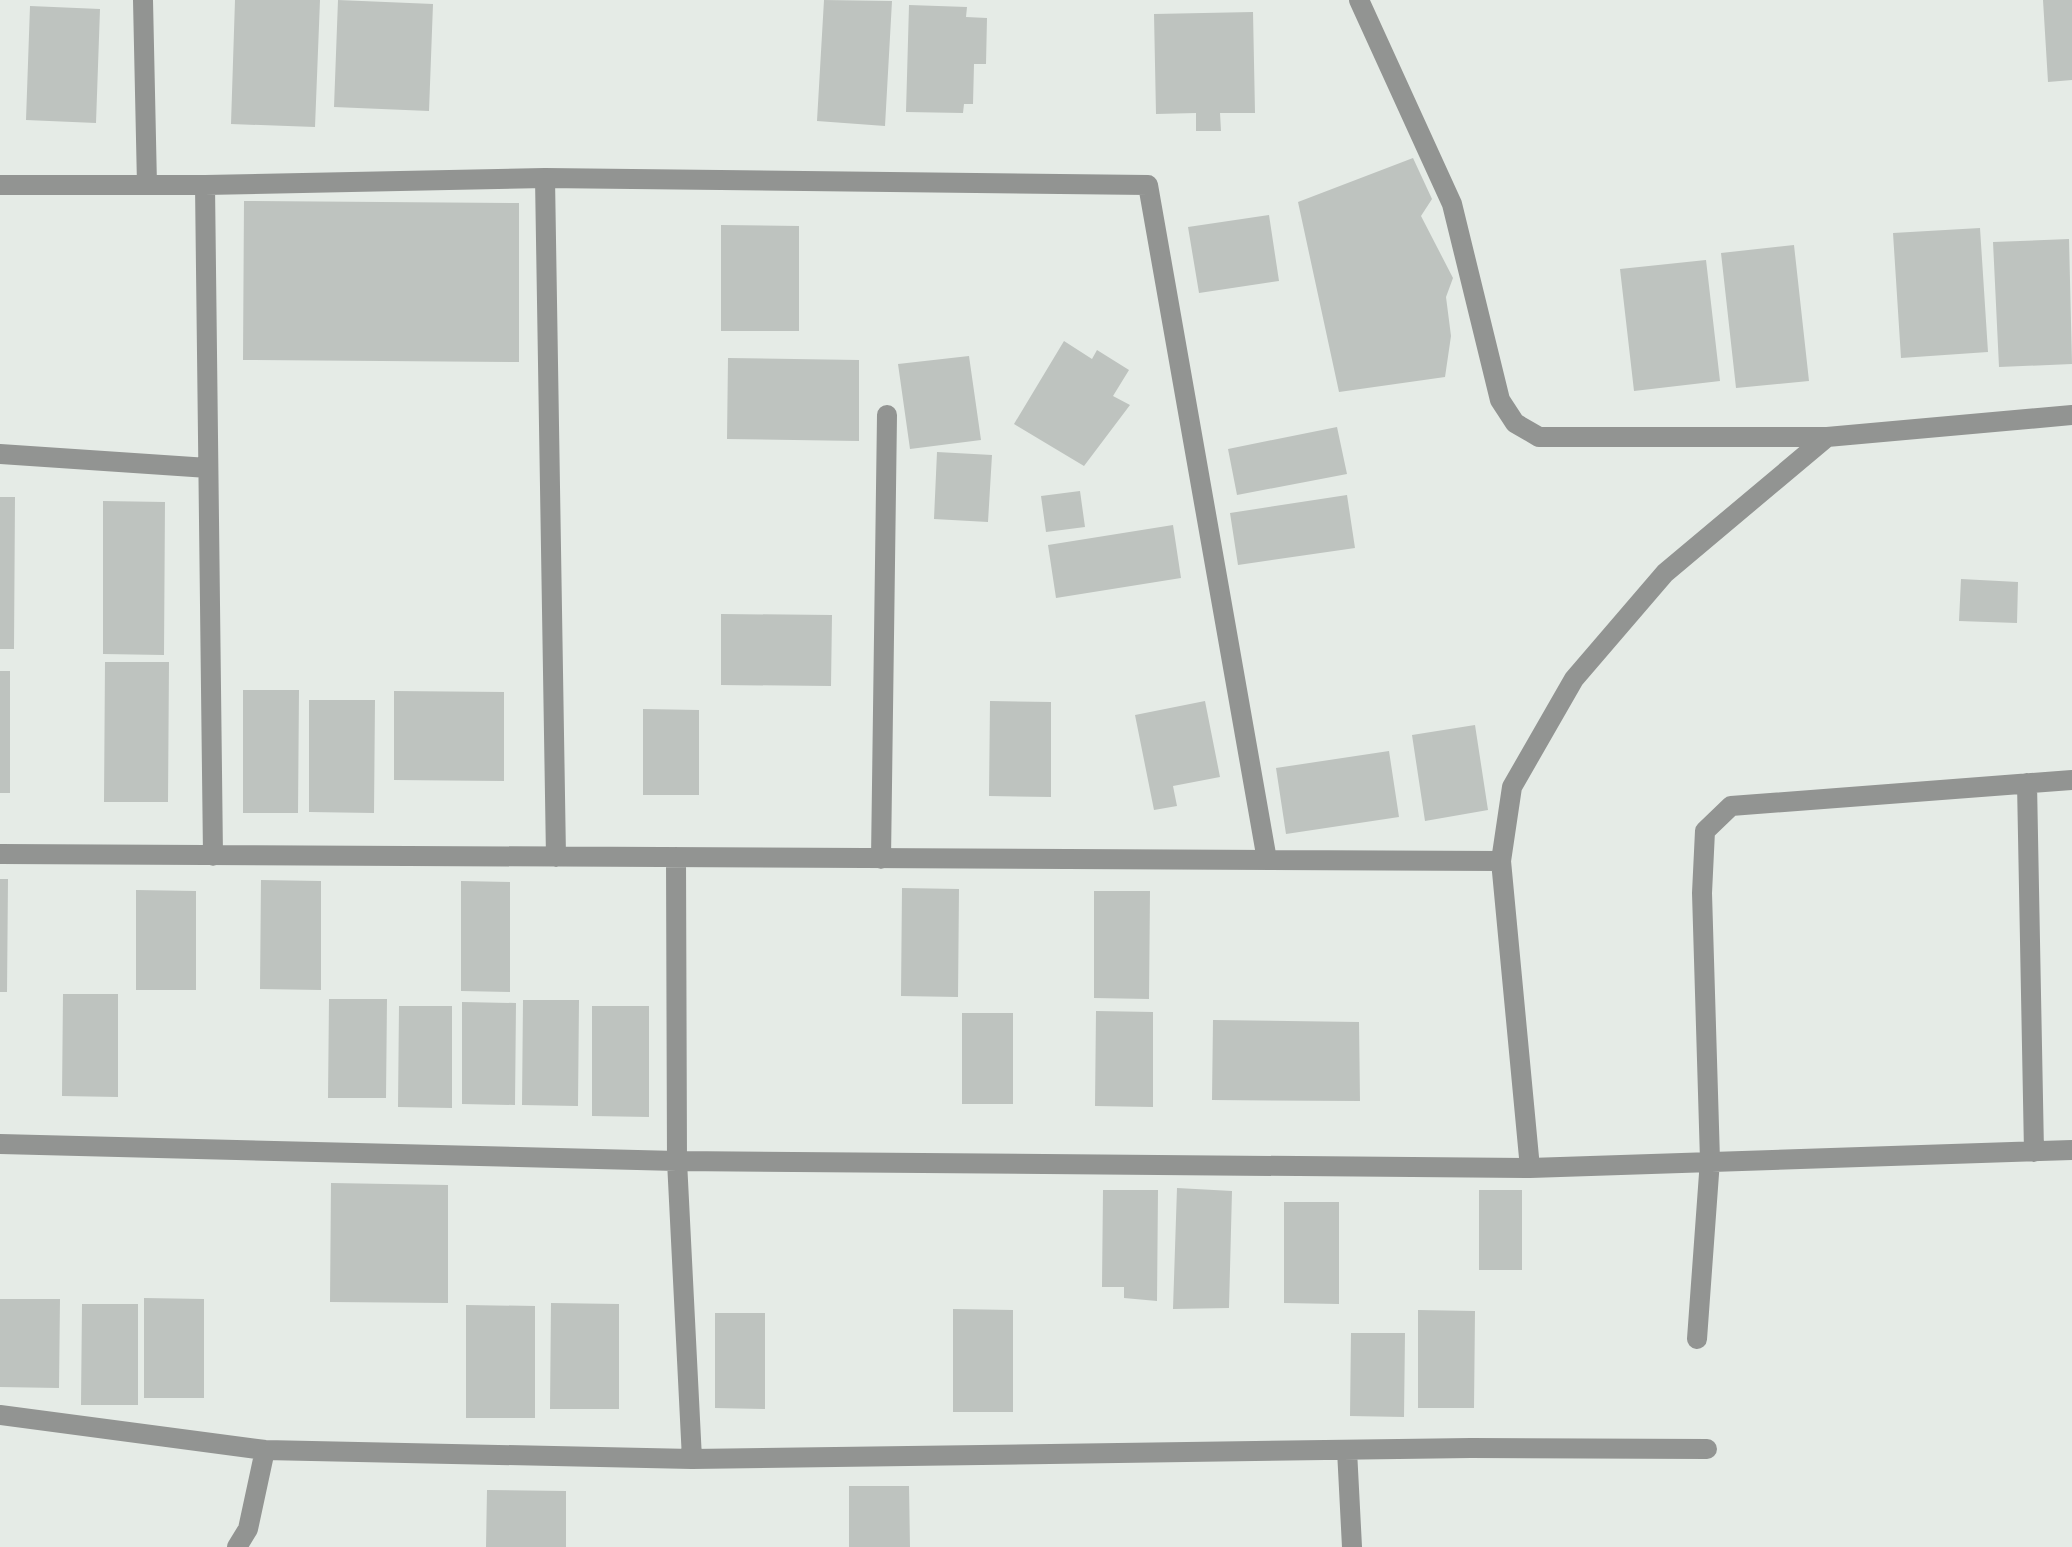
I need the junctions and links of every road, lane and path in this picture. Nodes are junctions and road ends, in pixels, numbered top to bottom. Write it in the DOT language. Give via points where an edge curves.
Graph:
graph roads {
  1 [pos="144,0"];
  2 [pos="1359,0"];
  3 [pos="545,178"];
  4 [pos="0,185"];
  5 [pos="147,185"];
  6 [pos="205,185"];
  7 [pos="2072,414"];
  8 [pos="886,415"];
  9 [pos="1827,437"];
  10 [pos="0,454"];
  11 [pos="208,468"];
  12 [pos="2072,780"];
  13 [pos="2027,783"];
  14 [pos="0,854"];
  15 [pos="213,856"];
  16 [pos="556,857"];
  17 [pos="676,858"];
  18 [pos="881,858"];
  19 [pos="1266,860"];
  20 [pos="1501,861"];
  21 [pos="0,1144"];
  22 [pos="2072,1150"];
  23 [pos="2034,1152"];
  24 [pos="1710,1160"];
  25 [pos="678,1162"];
  26 [pos="1530,1168"];
  27 [pos="1697,1339"];
  28 [pos="0,1415"];
  29 [pos="1707,1449"];
  30 [pos="265,1450"];
  31 [pos="1347,1450"];
  32 [pos="692,1459"];
  33 [pos="237,1547"];
  34 [pos="1352,1547"];
  1 -- 5 [label="street"];
  2 -- 9 [label="street" via="1452,204 1500,400 1515,423 1539,437"];
  3 -- 6 [label="street"];
  3 -- 16 [label="street"];
  3 -- 19 [label="street" via="1148,185"];
  4 -- 5 [label="street"];
  5 -- 6 [label="street"];
  6 -- 11 [label="street"];
  7 -- 9 [label="street"];
  8 -- 18 [label="street"];
  9 -- 20 [label="street" via="1666,573 1574,678 1512,786"];
  10 -- 11 [label="street"];
  11 -- 15 [label="street"];
  12 -- 13 [label="street"];
  13 -- 23 [label="street"];
  13 -- 24 [label="street" via="1731,806 1705,831"];
  14 -- 15 [label="street"];
  15 -- 16 [label="street"];
  16 -- 17 [label="street"];
  17 -- 18 [label="street"];
  17 -- 25 [label="street"];
  18 -- 19 [label="street"];
  19 -- 20 [label="street"];
  20 -- 26 [label="street"];
  21 -- 25 [label="street"];
  22 -- 23 [label="street"];
  23 -- 24 [label="street"];
  24 -- 26 [label="street"];
  24 -- 27 [label="street"];
  25 -- 26 [label="street"];
  25 -- 32 [label="street"];
  28 -- 30 [label="street"];
  29 -- 31 [label="street"];
  30 -- 32 [label="street"];
  30 -- 33 [label="street" via="248,1529"];
  31 -- 32 [label="street"];
  31 -- 34 [label="street"];
}
